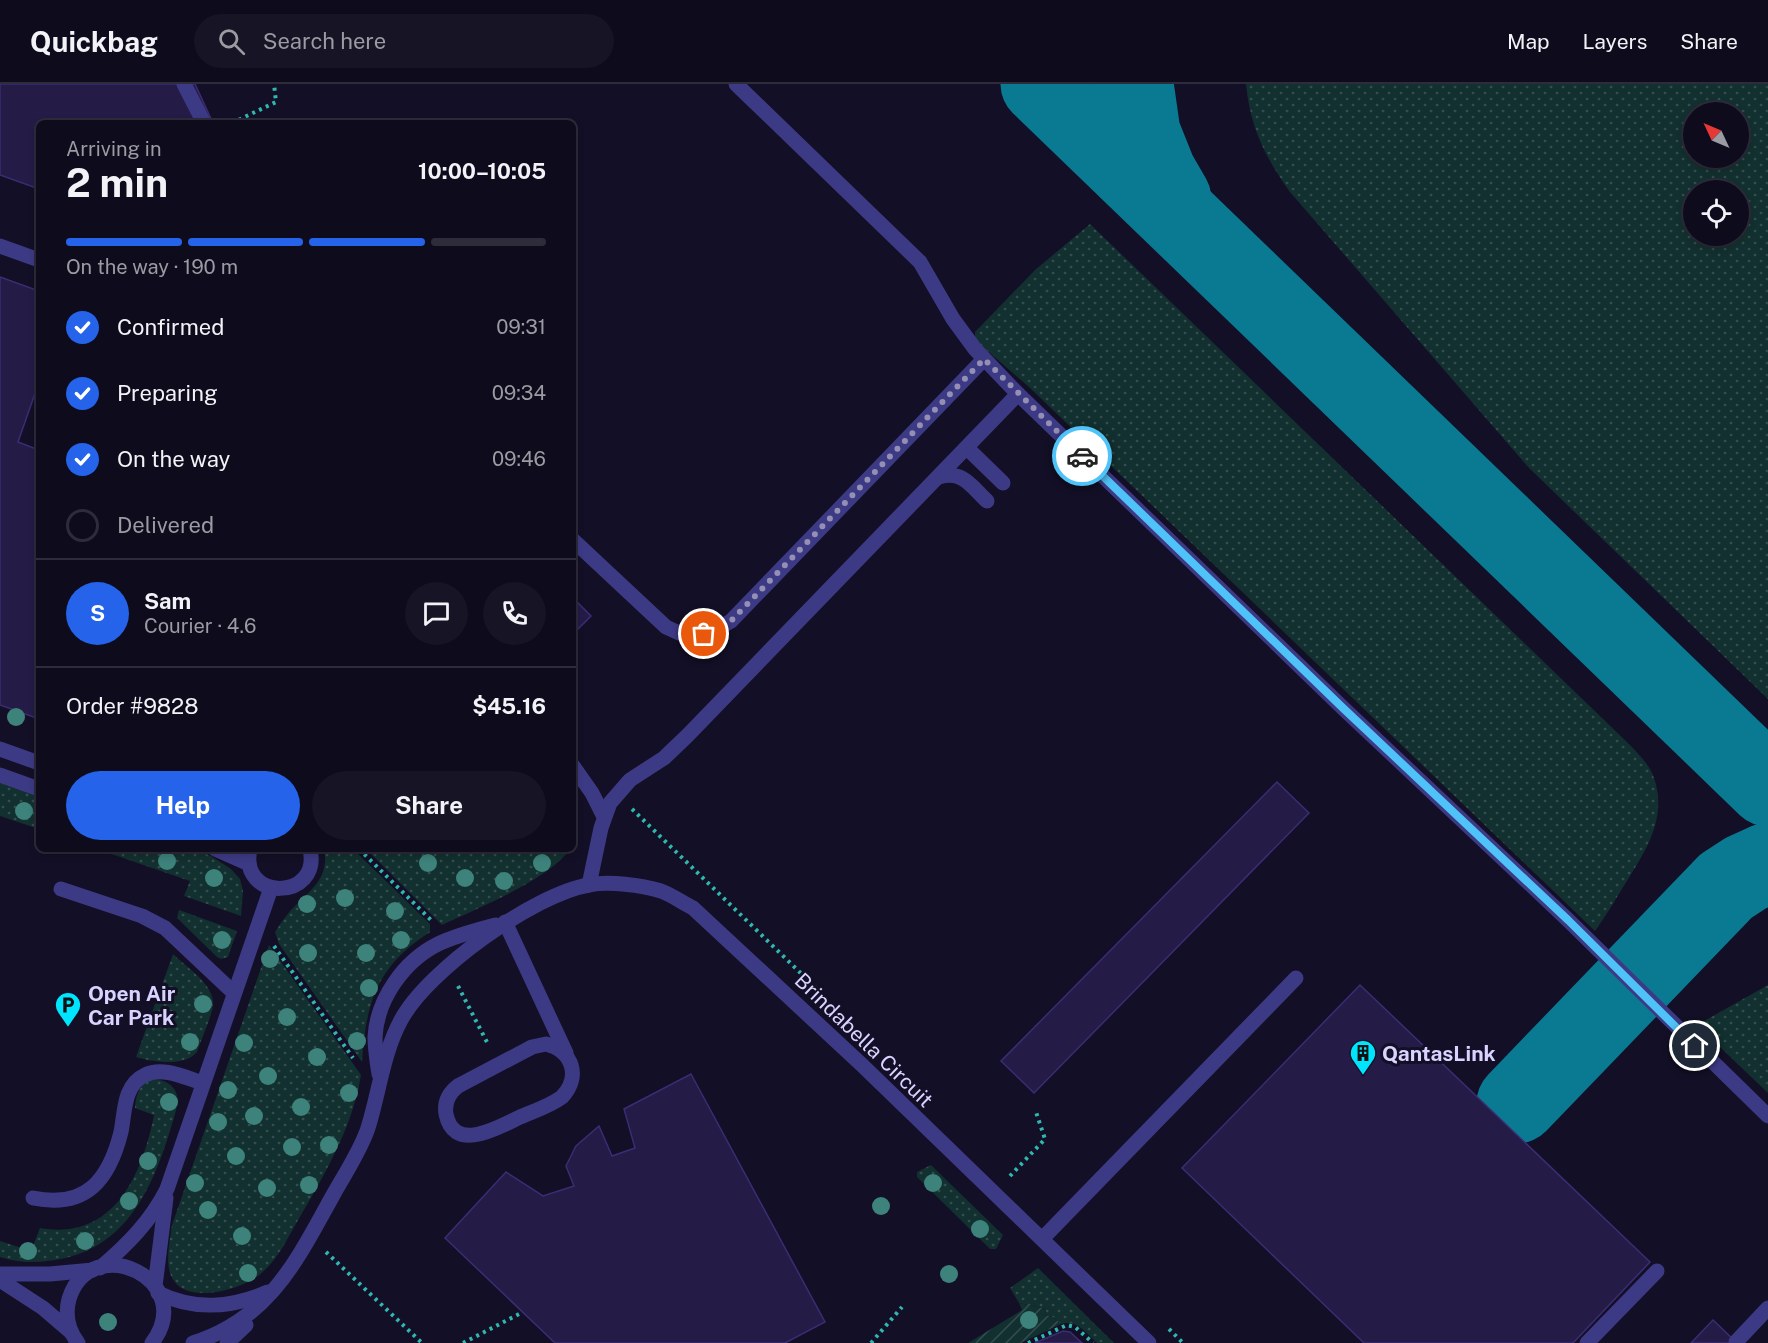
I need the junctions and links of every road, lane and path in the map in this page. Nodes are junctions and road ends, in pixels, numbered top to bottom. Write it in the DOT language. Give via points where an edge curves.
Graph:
graph roads {
  1 [pos="184,84"];
  2 [pos="274,84"];
  3 [pos="736,84"];
  4 [pos="202,120"];
  5 [pos="238,120"];
  6 [pos="0,246"];
  7 [pos="36,259"];
  8 [pos="984,359"];
  9 [pos="1018,393"];
  10 [pos="967,448"];
  11 [pos="939,477"];
  12 [pos="1003,483"];
  13 [pos="987,501"];
  14 [pos="576,543"];
  15 [pos="0,749"];
  16 [pos="36,762"];
  17 [pos="576,770"];
  18 [pos="0,775"];
  19 [pos="36,788"];
  20 [pos="604,817"];
  21 [pos="230,852"];
  22 [pos="310,852"];
  23 [pos="362,852"];
  24 [pos="249,856"];
  25 [pos="589,885"];
  26 [pos="271,888"];
  27 [pos="61,889"];
  28 [pos="433,922"];
  29 [pos="505,922"];
  30 [pos="258,923"];
  31 [pos="1296,978"];
  32 [pos="455,980"];
  33 [pos="234,993"];
  34 [pos="567,1055"];
  35 [pos="498,1064"];
  36 [pos="204,1083"];
  37 [pos="377,1092"];
  38 [pos="1036,1112"];
  39 [pos="1768,1116"];
  40 [pos="1010,1176"];
  41 [pos="166,1189"];
  42 [pos="33,1198"];
  43 [pos="310,1237"];
  44 [pos="1042,1239"];
  45 [pos="96,1269"];
  46 [pos="1657,1271"];
  47 [pos="0,1274"];
  48 [pos="0,1280"];
  49 [pos="157,1290"];
  50 [pos="274,1290"];
  51 [pos="902,1307"];
  52 [pos="1768,1308"];
  53 [pos="523,1312"];
  54 [pos="75,1339"];
  55 [pos="1736,1342"];
  56 [pos="152,1343"];
  57 [pos="193,1343"];
  58 [pos="227,1343"];
  59 [pos="422,1343"];
  60 [pos="463,1343"];
  61 [pos="871,1343"];
  62 [pos="1028,1343"];
  63 [pos="1093,1343"];
  64 [pos="1149,1343"];
  65 [pos="1587,1343"];
  1 -- 4 [label="street"];
  2 -- 5 [label="path" via="276,102"];
  3 -- 8 [label="street" via="920,262 953,319"];
  6 -- 7 [label="street"];
  8 -- 9 [label="street"];
  8 -- 14 [label="street" via="731,621 714,632 695,635 666,627"];
  9 -- 10 [label="street"];
  9 -- 39 [label="street"];
  10 -- 11 [label="street"];
  10 -- 12 [label="street"];
  11 -- 13 [label="street" via="961,476"];
  11 -- 20 [label="street" via="673,750 623,786"];
  15 -- 16 [label="street"];
  17 -- 20 [label="street"];
  18 -- 19 [label="street"];
  20 -- 25 [label="street"];
  21 -- 24 [label="street"];
  22 -- 26 [label="street" via="308,873 301,881 282,890"];
  23 -- 28 [label="path"];
  24 -- 26 [label="street" via="256,879"];
  25 -- 29 [label="street, Brindabella Circuit" via="555,896"];
  25 -- 44 [label="street, Brindabella Circuit" via="628,885 662,891 693,908"];
  26 -- 30 [label="street"];
  27 -- 33 [label="street" via="142,916 165,928"];
  29 -- 34 [label="street"];
  29 -- 37 [label="street, Brindabella Circuit" via="438,975 413,1001 392,1040"];
  29 -- 37 [label="street, Brindabella Circuit" via="438,944 396,980 376,1030"];
  30 -- 33 [label="street"];
  30 -- 37 [label="path"];
  31 -- 44 [label="street"];
  32 -- 35 [label="path"];
  33 -- 36 [label="street"];
  34 -- 35 [label="street" via="555,1046 537,1045"];
  34 -- 35 [label="street" via="573,1073 562,1097 483,1134 460,1133 447,1117 449,1094"];
  36 -- 41 [label="street"];
  36 -- 42 [label="street" via="163,1072 145,1075 128,1096 117,1144 98,1183 68,1200"];
  37 -- 43 [label="street, Brindabella Circuit" via="363,1141"];
  38 -- 40 [label="path" via="1045,1139"];
  41 -- 45 [label="street" via="148,1220 124,1247"];
  41 -- 49 [label="street"];
  43 -- 50 [label="street, Brindabella Circuit"];
  43 -- 59 [label="path"];
  44 -- 64 [label="street, Brindabella Circuit"];
  45 -- 47 [label="street"];
  45 -- 49 [label="street" via="115,1265 131,1268 144,1275"];
  45 -- 54 [label="street" via="80,1280 71,1293 67,1308"];
  46 -- 65 [label="street"];
  48 -- 54 [label="street" via="43,1308"];
  49 -- 50 [label="street" via="187,1304 216,1306"];
  49 -- 56 [label="street" via="163,1316"];
  50 -- 57 [label="street, Brindabella Circuit" via="232,1327"];
  50 -- 58 [label="street"];
  51 -- 61 [label="path"];
  52 -- 55 [label="street"];
  53 -- 60 [label="path"];
  62 -- 63 [label="path" via="1067,1325 1076,1327"];
}
